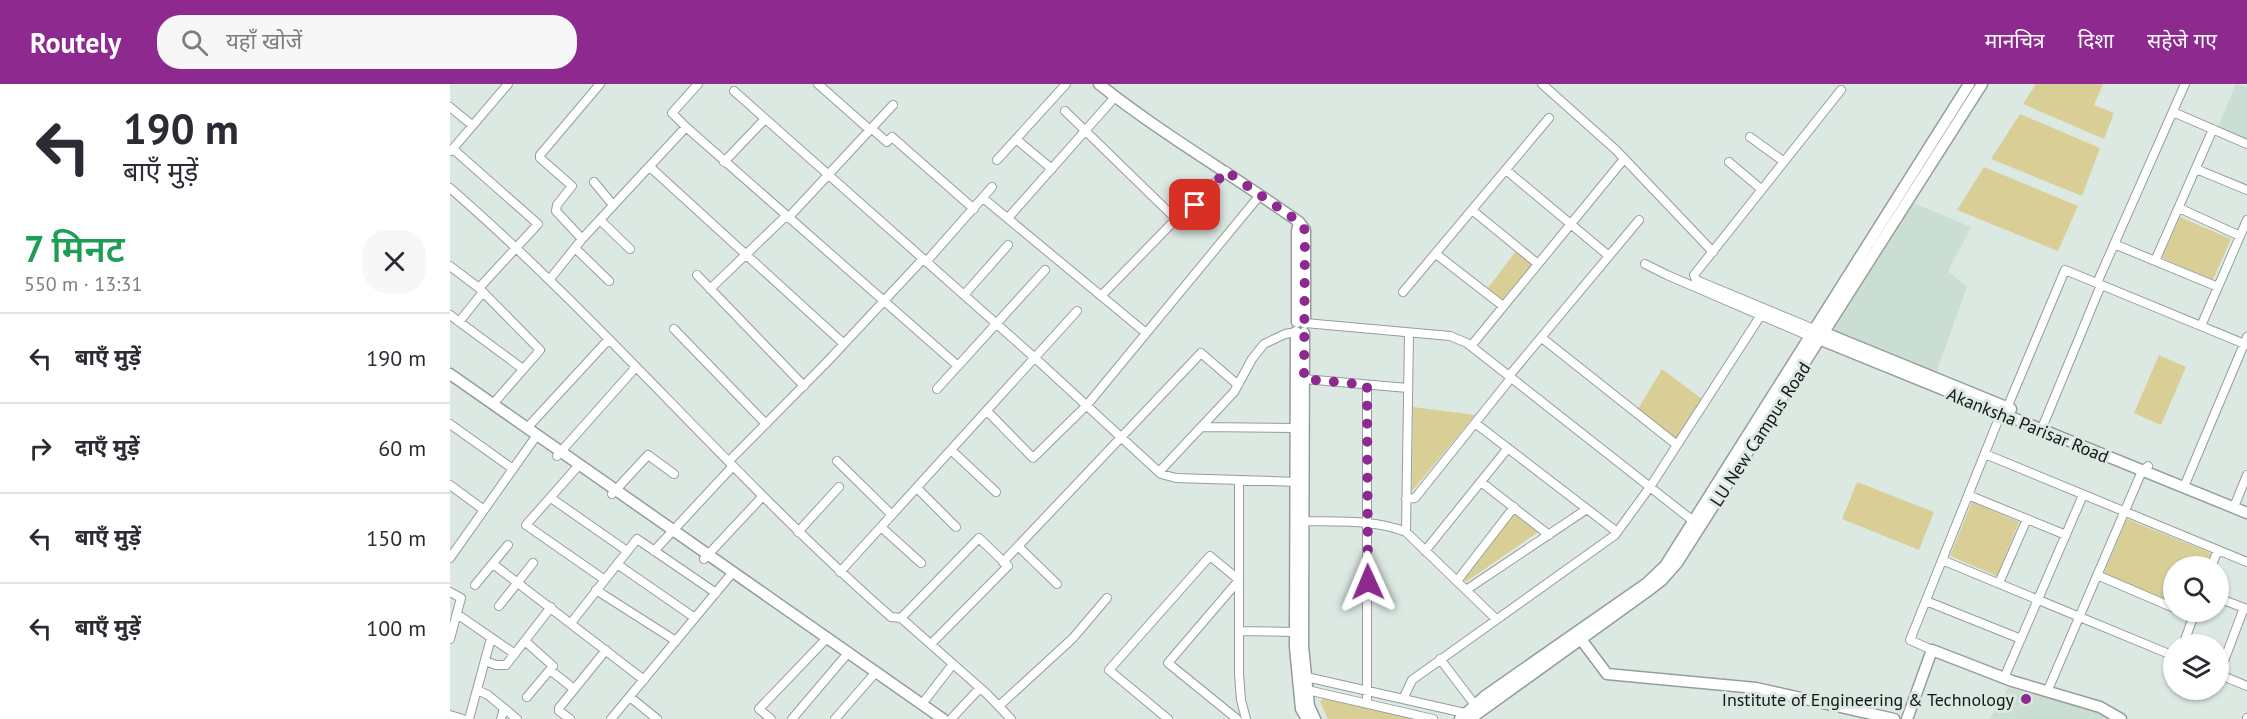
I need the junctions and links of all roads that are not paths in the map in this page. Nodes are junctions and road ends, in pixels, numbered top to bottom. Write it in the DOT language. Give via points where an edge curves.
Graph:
graph roads {
  1 [pos="508,84"];
  2 [pos="600,84"];
  3 [pos="698,84"];
  4 [pos="818,84"];
  5 [pos="1066,84"];
  6 [pos="1099,84"];
  7 [pos="1542,84"];
  8 [pos="1968,84"];
  9 [pos="1982,84"];
  10 [pos="2185,84"];
  11 [pos="1841,90"];
  12 [pos="734,91"];
  13 [pos="1115,97"];
  14 [pos="893,105"];
  15 [pos="450,107"];
  16 [pos="1065,111"];
  17 [pos="2173,112"];
  18 [pos="765,118"];
  19 [pos="1549,118"];
  20 [pos="472,125"];
  21 [pos="686,127"];
  22 [pos="870,129"];
  23 [pos="2213,129"];
  24 [pos="1086,132"];
  25 [pos="1750,137"];
  26 [pos="1016,139"];
  27 [pos="2247,144"];
  28 [pos="452,151"];
  29 [pos="1624,159"];
  30 [pos="997,160"];
  31 [pos="1783,161"];
  32 [pos="724,162"];
  33 [pos="1729,162"];
  34 [pos="650,167"];
  35 [pos="1052,169"];
  36 [pos="2196,169"];
  37 [pos="1506,170"];
  38 [pos="1226,171"];
  39 [pos="829,176"];
  40 [pos="594,182"];
  41 [pos="992,187"];
  42 [pos="450,188"];
  43 [pos="1761,189"];
  44 [pos="2247,190"];
  45 [pos="1260,195"];
  46 [pos="983,198"];
  47 [pos="613,206"];
  48 [pos="2179,208"];
  49 [pos="974,209"];
  50 [pos="1472,210"];
  51 [pos="787,217"];
  52 [pos="1008,218"];
  53 [pos="1176,219"];
  54 [pos="600,220"];
  55 [pos="1639,220"];
  56 [pos="2247,220"];
  57 [pos="1571,224"];
  58 [pos="2240,236"];
  59 [pos="582,239"];
  60 [pos="2114,244"];
  61 [pos="1008,245"];
  62 [pos="518,247"];
  63 [pos="575,248"];
  64 [pos="630,249"];
  65 [pos="1713,252"];
  66 [pos="744,253"];
  67 [pos="1436,254"];
  68 [pos="1609,256"];
  69 [pos="924,260"];
  70 [pos="2156,261"];
  71 [pos="1538,264"];
  72 [pos="1645,264"];
  73 [pos="450,266"];
  74 [pos="1045,270"];
  75 [pos="697,275"];
  76 [pos="550,279"];
  77 [pos="609,281"];
  78 [pos="2099,284"];
  79 [pos="2218,287"];
  80 [pos="710,289"];
  81 [pos="481,290"];
  82 [pos="1403,292"];
  83 [pos="964,295"];
  84 [pos="1101,296"];
  85 [pos="884,301"];
  86 [pos="1503,306"];
  87 [pos="1077,311"];
  88 [pos="450,315"];
  89 [pos="1761,315"];
  90 [pos="459,322"];
  91 [pos="996,323"];
  92 [pos="2201,326"];
  93 [pos="1300,328"];
  94 [pos="674,329"];
  95 [pos="1146,333"];
  96 [pos="1409,333"];
  97 [pos="1817,334"];
  98 [pos="1542,338"];
  99 [pos="609,339"];
  100 [pos="2246,342"];
  101 [pos="844,344"];
  102 [pos="1471,346"];
  103 [pos="1035,358"];
  104 [pos="636,366"];
  105 [pos="958,366"];
  106 [pos="523,369"];
  107 [pos="450,374"];
  108 [pos="1510,377"];
  109 [pos="1304,379"];
  110 [pos="450,381"];
  111 [pos="1238,385"];
  112 [pos="1367,385"];
  113 [pos="804,386"];
  114 [pos="1408,388"];
  115 [pos="938,389"];
  116 [pos="493,404"];
  117 [pos="1087,405"];
  118 [pos="987,411"];
  119 [pos="2004,411"];
  120 [pos="1475,423"];
  121 [pos="2044,423"];
  122 [pos="450,424"];
  123 [pos="766,424"];
  124 [pos="1202,427"];
  125 [pos="527,428"];
  126 [pos="1296,428"];
  127 [pos="536,437"];
  128 [pos="1121,437"];
  129 [pos="1677,445"];
  130 [pos="1508,448"];
  131 [pos="951,450"];
  132 [pos="559,454"];
  133 [pos="1985,454"];
  134 [pos="837,461"];
  135 [pos="731,464"];
  136 [pos="578,467"];
  137 [pos="2145,468"];
  138 [pos="513,469"];
  139 [pos="1159,472"];
  140 [pos="674,474"];
  141 [pos="2247,475"];
  142 [pos="1239,480"];
  143 [pos="1300,482"];
  144 [pos="1481,482"];
  145 [pos="2186,482"];
  146 [pos="450,485"];
  147 [pos="1650,487"];
  148 [pos="839,488"];
  149 [pos="917,488"];
  150 [pos="614,492"];
  151 [pos="996,492"];
  152 [pos="1968,495"];
  153 [pos="2084,495"];
  154 [pos="763,496"];
  155 [pos="551,498"];
  156 [pos="1407,499"];
  157 [pos="2236,502"];
  158 [pos="2247,506"];
  159 [pos="1514,507"];
  160 [pos="1587,509"];
  161 [pos="484,510"];
  162 [pos="2124,512"];
  163 [pos="2247,513"];
  164 [pos="892,515"];
  165 [pos="2027,519"];
  166 [pos="1304,521"];
  167 [pos="1367,522"];
  168 [pos="1697,524"];
  169 [pos="881,527"];
  170 [pos="956,527"];
  171 [pos="670,532"];
  172 [pos="798,532"];
  173 [pos="1406,532"];
  174 [pos="1617,532"];
  175 [pos="1549,535"];
  176 [pos="2066,535"];
  177 [pos="508,545"];
  178 [pos="1018,546"];
  179 [pos="654,550"];
  180 [pos="2218,550"];
  181 [pos="627,551"];
  182 [pos="1425,551"];
  183 [pos="2216,556"];
  184 [pos="706,557"];
  185 [pos="450,558"];
  186 [pos="1942,560"];
  187 [pos="1003,562"];
  188 [pos="2247,562"];
  189 [pos="533,563"];
  190 [pos="921,563"];
  191 [pos="493,564"];
  192 [pos="617,564"];
  193 [pos="840,572"];
  194 [pos="731,574"];
  195 [pos="2097,575"];
  196 [pos="605,580"];
  197 [pos="1239,580"];
  198 [pos="1457,581"];
  199 [pos="518,582"];
  200 [pos="1999,583"];
  201 [pos="1057,584"];
  202 [pos="474,585"];
  203 [pos="596,590"];
  204 [pos="1466,590"];
  205 [pos="450,592"];
  206 [pos="716,593"];
  207 [pos="1107,598"];
  208 [pos="2038,599"];
  209 [pos="1926,601"];
  210 [pos="2229,602"];
  211 [pos="2163,603"];
  212 [pos="500,606"];
  213 [pos="551,608"];
  214 [pos="2245,608"];
  215 [pos="457,614"];
  216 [pos="2079,616"];
  217 [pos="695,618"];
  218 [pos="901,618"];
  219 [pos="1496,619"];
  220 [pos="571,623"];
  221 [pos="1239,631"];
  222 [pos="1295,632"];
  223 [pos="1578,636"];
  224 [pos="491,638"];
  225 [pos="450,639"];
  226 [pos="2021,639"];
  227 [pos="825,640"];
  228 [pos="525,641"];
  229 [pos="676,641"];
  230 [pos="931,644"];
  231 [pos="2229,647"];
  232 [pos="606,650"];
  233 [pos="1932,650"];
  234 [pos="2163,651"];
  235 [pos="515,654"];
  236 [pos="846,655"];
  237 [pos="1440,659"];
  238 [pos="485,660"];
  239 [pos="953,664"];
  240 [pos="550,670"];
  241 [pos="874,675"];
  242 [pos="1302,676"];
  243 [pos="2004,678"];
  244 [pos="2229,679"];
  245 [pos="644,680"];
  246 [pos="2247,686"];
  247 [pos="981,688"];
  248 [pos="574,689"];
  249 [pos="1303,689"];
  250 [pos="1368,689"];
  251 [pos="477,690"];
  252 [pos="2047,692"];
  253 [pos="527,697"];
  254 [pos="630,697"];
  255 [pos="1404,697"];
  256 [pos="1367,702"];
  257 [pos="922,704"];
  258 [pos="999,706"];
  259 [pos="504,708"];
  260 [pos="450,715"];
  261 [pos="1469,715"];
  262 [pos="930,717"];
  263 [pos="1242,718"];
  264 [pos="463,719"];
  265 [pos="469,719"];
  266 [pos="501,719"];
  267 [pos="517,719"];
  268 [pos="570,719"];
  269 [pos="611,719"];
  270 [pos="657,719"];
  271 [pos="771,719"];
  272 [pos="792,719"];
  273 [pos="835,719"];
  274 [pos="943,719"];
  275 [pos="951,719"];
  276 [pos="1011,719"];
  277 [pos="1168,719"];
  278 [pos="1306,719"];
  279 [pos="1315,719"];
  280 [pos="1433,719"];
  281 [pos="1894,719"];
  282 [pos="1907,719"];
  283 [pos="2121,719"];
  1 -- 20 [label="street"];
  2 -- 59 [label="street" via="540,159 572,186 556,211"];
  3 -- 21 [label="street" via="672,113"];
  4 -- 22 [label="street"];
  5 -- 26 [label="street"];
  6 -- 13 [label="street"];
  7 -- 29 [label="street"];
  8 -- 97 [label="street, LU New Campus Road"];
  9 -- 97 [label="street, LU New Campus Road"];
  10 -- 17 [label="street"];
  11 -- 31 [label="street"];
  12 -- 18 [label="street"];
  13 -- 24 [label="street"];
  13 -- 38 [label="street" via="1165,135"];
  14 -- 22 [label="street"];
  15 -- 20 [label="street"];
  16 -- 24 [label="street"];
  17 -- 23 [label="street"];
  17 -- 60 [label="street"];
  18 -- 32 [label="street"];
  18 -- 39 [label="street"];
  19 -- 37 [label="street"];
  20 -- 28 [label="street"];
  21 -- 32 [label="street"];
  21 -- 34 [label="street"];
  22 -- 39 [label="street"];
  22 -- 49 [label="street" via="886,142 892,137"];
  23 -- 27 [label="street"];
  23 -- 36 [label="street"];
  24 -- 35 [label="street"];
  24 -- 53 [label="street"];
  25 -- 31 [label="street"];
  26 -- 30 [label="street"];
  26 -- 35 [label="street"];
  28 -- 62 [label="street" via="537,222"];
  29 -- 57 [label="street"];
  29 -- 65 [label="street"];
  31 -- 43 [label="street"];
  32 -- 51 [label="street"];
  33 -- 43 [label="street"];
  34 -- 47 [label="street"];
  34 -- 66 [label="street"];
  35 -- 52 [label="street"];
  36 -- 44 [label="street"];
  36 -- 48 [label="street"];
  37 -- 50 [label="street"];
  37 -- 57 [label="street"];
  38 -- 45 [label="street"];
  38 -- 53 [label="street" via="1179,222"];
  39 -- 51 [label="street"];
  39 -- 69 [label="street"];
  40 -- 47 [label="street"];
  41 -- 46 [label="street"];
  42 -- 62 [label="street"];
  43 -- 65 [label="street"];
  45 -- 93 [label="street" via="1299,222"];
  45 -- 95 [label="street"];
  46 -- 49 [label="street"];
  46 -- 52 [label="street"];
  47 -- 54 [label="street"];
  48 -- 58 [label="street"];
  48 -- 70 [label="street"];
  49 -- 69 [label="street"];
  50 -- 67 [label="street"];
  50 -- 71 [label="street"];
  51 -- 66 [label="street"];
  51 -- 85 [label="street"];
  52 -- 84 [label="street"];
  53 -- 84 [label="street"];
  54 -- 59 [label="street"];
  54 -- 64 [label="street"];
  55 -- 68 [label="street"];
  56 -- 58 [label="street"];
  57 -- 68 [label="street"];
  57 -- 71 [label="street"];
  58 -- 79 [label="street"];
  59 -- 63 [label="street"];
  60 -- 70 [label="street"];
  60 -- 78 [label="street"];
  61 -- 83 [label="street"];
  62 -- 76 [label="street"];
  62 -- 81 [label="street"];
  63 -- 76 [label="street"];
  63 -- 77 [label="street"];
  65 -- 97 [label="street" via="1694,275 1696,280"];
  66 -- 80 [label="street"];
  66 -- 101 [label="street"];
  67 -- 82 [label="street"];
  67 -- 86 [label="street"];
  68 -- 98 [label="street"];
  69 -- 83 [label="street"];
  69 -- 85 [label="street"];
  70 -- 79 [label="street"];
  71 -- 86 [label="street"];
  72 -- 89 [label="street"];
  73 -- 81 [label="street"];
  74 -- 91 [label="street"];
  75 -- 80 [label="street"];
  76 -- 99 [label="street"];
  78 -- 92 [label="street"];
  78 -- 119 [label="street" via="2065,270"];
  78 -- 121 [label="street"];
  79 -- 92 [label="street"];
  80 -- 113 [label="street"];
  81 -- 90 [label="street"];
  81 -- 106 [label="street" via="540,350"];
  83 -- 91 [label="street"];
  84 -- 95 [label="street"];
  85 -- 101 [label="street"];
  85 -- 105 [label="street"];
  86 -- 102 [label="street"];
  87 -- 103 [label="street"];
  88 -- 90 [label="street"];
  89 -- 97 [label="street"];
  89 -- 129 [label="street"];
  90 -- 106 [label="street"];
  91 -- 103 [label="street"];
  91 -- 105 [label="street"];
  92 -- 100 [label="street"];
  93 -- 96 [label="street"];
  93 -- 109 [label="street"];
  93 -- 111 [label="street" via="1264,344"];
  93 -- 126 [label="street"];
  94 -- 123 [label="street"];
  95 -- 117 [label="street"];
  96 -- 102 [label="street" via="1450,336"];
  96 -- 114 [label="street"];
  97 -- 119 [label="street, Akanksha Parisar Road"];
  97 -- 168 [label="street, LU New Campus Road"];
  98 -- 108 [label="street"];
  98 -- 129 [label="street"];
  99 -- 104 [label="street"];
  99 -- 125 [label="street"];
  100 -- 145 [label="street"];
  101 -- 113 [label="street"];
  102 -- 108 [label="street"];
  103 -- 117 [label="street"];
  103 -- 118 [label="street"];
  104 -- 132 [label="street"];
  104 -- 135 [label="street"];
  105 -- 115 [label="street"];
  106 -- 116 [label="street"];
  107 -- 116 [label="street"];
  108 -- 120 [label="street"];
  108 -- 147 [label="street"];
  109 -- 112 [label="street"];
  109 -- 143 [label="street"];
  110 -- 127 [label="street"];
  111 -- 124 [label="street"];
  111 -- 128 [label="street" via="1202,353"];
  112 -- 114 [label="street"];
  112 -- 167 [label="street"];
  113 -- 123 [label="street"];
  114 -- 156 [label="street"];
  116 -- 125 [label="street"];
  117 -- 118 [label="street" via="1033,459"];
  117 -- 128 [label="street"];
  118 -- 131 [label="street"];
  119 -- 121 [label="street, Akanksha Parisar Road"];
  119 -- 133 [label="street"];
  119 -- 137 [label="street, Akanksha Parisar Road"];
  120 -- 130 [label="street"];
  120 -- 156 [label="street" via="1415,498"];
  121 -- 137 [label="street, Akanksha Parisar Road"];
  122 -- 138 [label="street"];
  123 -- 135 [label="street"];
  124 -- 126 [label="street"];
  124 -- 139 [label="street"];
  125 -- 127 [label="street"];
  126 -- 143 [label="street"];
  127 -- 132 [label="street"];
  127 -- 138 [label="street"];
  128 -- 139 [label="street"];
  128 -- 178 [label="street"];
  129 -- 147 [label="street"];
  130 -- 144 [label="street"];
  130 -- 160 [label="street"];
  131 -- 149 [label="street"];
  131 -- 151 [label="street"];
  132 -- 136 [label="street"];
  133 -- 152 [label="street"];
  133 -- 153 [label="street"];
  134 -- 164 [label="street"];
  135 -- 154 [label="street"];
  135 -- 171 [label="street"];
  136 -- 150 [label="street"];
  136 -- 155 [label="street"];
  137 -- 145 [label="street, Akanksha Parisar Road"];
  137 -- 162 [label="street"];
  137 -- 163 [label="street, Akanksha Parisar Road"];
  138 -- 161 [label="street"];
  139 -- 142 [label="street" via="1176,478"];
  140 -- 150 [label="street" via="648,455"];
  141 -- 157 [label="street"];
  142 -- 143 [label="street"];
  142 -- 197 [label="street"];
  143 -- 166 [label="street"];
  143 -- 222 [label="street"];
  144 -- 159 [label="street"];
  144 -- 182 [label="street"];
  145 -- 157 [label="street, Akanksha Parisar Road"];
  146 -- 161 [label="street"];
  147 -- 168 [label="street"];
  147 -- 174 [label="street"];
  148 -- 172 [label="street"];
  149 -- 164 [label="street"];
  149 -- 170 [label="street"];
  150 -- 171 [label="street"];
  152 -- 165 [label="street"];
  152 -- 186 [label="street"];
  153 -- 162 [label="street"];
  153 -- 176 [label="street"];
  154 -- 172 [label="street"];
  154 -- 184 [label="street"];
  155 -- 181 [label="street"];
  155 -- 196 [label="street" via="527,527"];
  156 -- 173 [label="street"];
  157 -- 158 [label="street, Akanksha Parisar Road"];
  159 -- 175 [label="street"];
  159 -- 198 [label="street"];
  160 -- 174 [label="street"];
  160 -- 175 [label="street"];
  161 -- 185 [label="street"];
  162 -- 180 [label="street"];
  162 -- 195 [label="street"];
  164 -- 169 [label="street"];
  165 -- 176 [label="street"];
  165 -- 200 [label="street"];
  166 -- 167 [label="street"];
  166 -- 242 [label="street"];
  167 -- 173 [label="street"];
  167 -- 250 [label="street"];
  168 -- 223 [label="street, LU New Campus Road" via="1662,580"];
  169 -- 190 [label="street"];
  169 -- 193 [label="street"];
  171 -- 179 [label="street"];
  171 -- 184 [label="street"];
  172 -- 193 [label="street"];
  173 -- 182 [label="street"];
  174 -- 219 [label="street"];
  175 -- 204 [label="street"];
  176 -- 208 [label="street"];
  177 -- 191 [label="street"];
  178 -- 187 [label="street"];
  178 -- 201 [label="street"];
  179 -- 181 [label="street" via="637,539"];
  179 -- 206 [label="street"];
  180 -- 183 [label="street"];
  180 -- 188 [label="street"];
  181 -- 192 [label="street"];
  182 -- 198 [label="street"];
  184 -- 194 [label="street"];
  186 -- 200 [label="street"];
  186 -- 209 [label="street"];
  187 -- 218 [label="street" via="979,538"];
  187 -- 230 [label="street" via="1008,566"];
  189 -- 199 [label="street"];
  191 -- 199 [label="street"];
  191 -- 202 [label="street"];
  192 -- 196 [label="street"];
  192 -- 217 [label="street"];
  193 -- 218 [label="street" via="891,617"];
  194 -- 206 [label="street"];
  194 -- 227 [label="street"];
  195 -- 211 [label="street"];
  195 -- 216 [label="street"];
  196 -- 203 [label="street"];
  197 -- 221 [label="street"];
  197 -- 263 [label="street" via="1168,663"];
  197 -- 277 [label="street" via="1210,556 1109,670"];
  198 -- 204 [label="street"];
  199 -- 212 [label="street"];
  199 -- 213 [label="street"];
  200 -- 208 [label="street"];
  203 -- 220 [label="street"];
  203 -- 229 [label="street"];
  204 -- 219 [label="street"];
  205 -- 215 [label="street" via="461,598"];
  206 -- 217 [label="street"];
  207 -- 258 [label="street" via="1073,638"];
  208 -- 216 [label="street"];
  208 -- 226 [label="street"];
  209 -- 226 [label="street"];
  209 -- 233 [label="street" via="1910,640"];
  210 -- 214 [label="street"];
  213 -- 220 [label="street"];
  213 -- 228 [label="street"];
  214 -- 231 [label="street"];
  215 -- 224 [label="street"];
  215 -- 225 [label="street"];
  216 -- 234 [label="street"];
  216 -- 252 [label="street"];
  217 -- 229 [label="street"];
  218 -- 230 [label="street"];
  219 -- 237 [label="street"];
  220 -- 232 [label="street"];
  221 -- 222 [label="street"];
  221 -- 263 [label="street"];
  222 -- 242 [label="street"];
  223 -- 261 [label="street, LU New Campus Road"];
  223 -- 281 [label="street" via="1607,674 1756,688"];
  224 -- 235 [label="street"];
  224 -- 238 [label="street"];
  226 -- 243 [label="street"];
  227 -- 236 [label="street"];
  227 -- 271 [label="street" via="759,709"];
  228 -- 235 [label="street"];
  228 -- 240 [label="street" via="553,664"];
  229 -- 245 [label="street"];
  230 -- 239 [label="street"];
  232 -- 245 [label="street"];
  232 -- 248 [label="street"];
  233 -- 243 [label="street"];
  233 -- 282 [label="street"];
  235 -- 238 [label="street" via="506,665"];
  236 -- 241 [label="street"];
  236 -- 272 [label="street"];
  237 -- 255 [label="street" via="1412,680"];
  237 -- 261 [label="street"];
  238 -- 251 [label="street"];
  239 -- 247 [label="street"];
  239 -- 257 [label="street"];
  240 -- 248 [label="street"];
  240 -- 253 [label="street"];
  241 -- 257 [label="street"];
  241 -- 262 [label="street"];
  241 -- 273 [label="street"];
  242 -- 249 [label="street"];
  242 -- 250 [label="street"];
  243 -- 252 [label="street"];
  244 -- 246 [label="street"];
  245 -- 254 [label="street"];
  247 -- 258 [label="street"];
  247 -- 275 [label="street"];
  248 -- 268 [label="street" via="559,711"];
  249 -- 256 [label="street"];
  249 -- 278 [label="street" via="1301,709"];
  249 -- 279 [label="street"];
  250 -- 255 [label="street"];
  250 -- 256 [label="street"];
  251 -- 259 [label="street"];
  251 -- 265 [label="street"];
  252 -- 283 [label="street" via="2100,707"];
  254 -- 269 [label="street"];
  254 -- 270 [label="street"];
  255 -- 261 [label="street"];
  256 -- 280 [label="street"];
  257 -- 262 [label="street"];
  258 -- 276 [label="street"];
  259 -- 266 [label="street"];
  259 -- 267 [label="street"];
  260 -- 264 [label="street"];
  262 -- 274 [label="street"];
}
